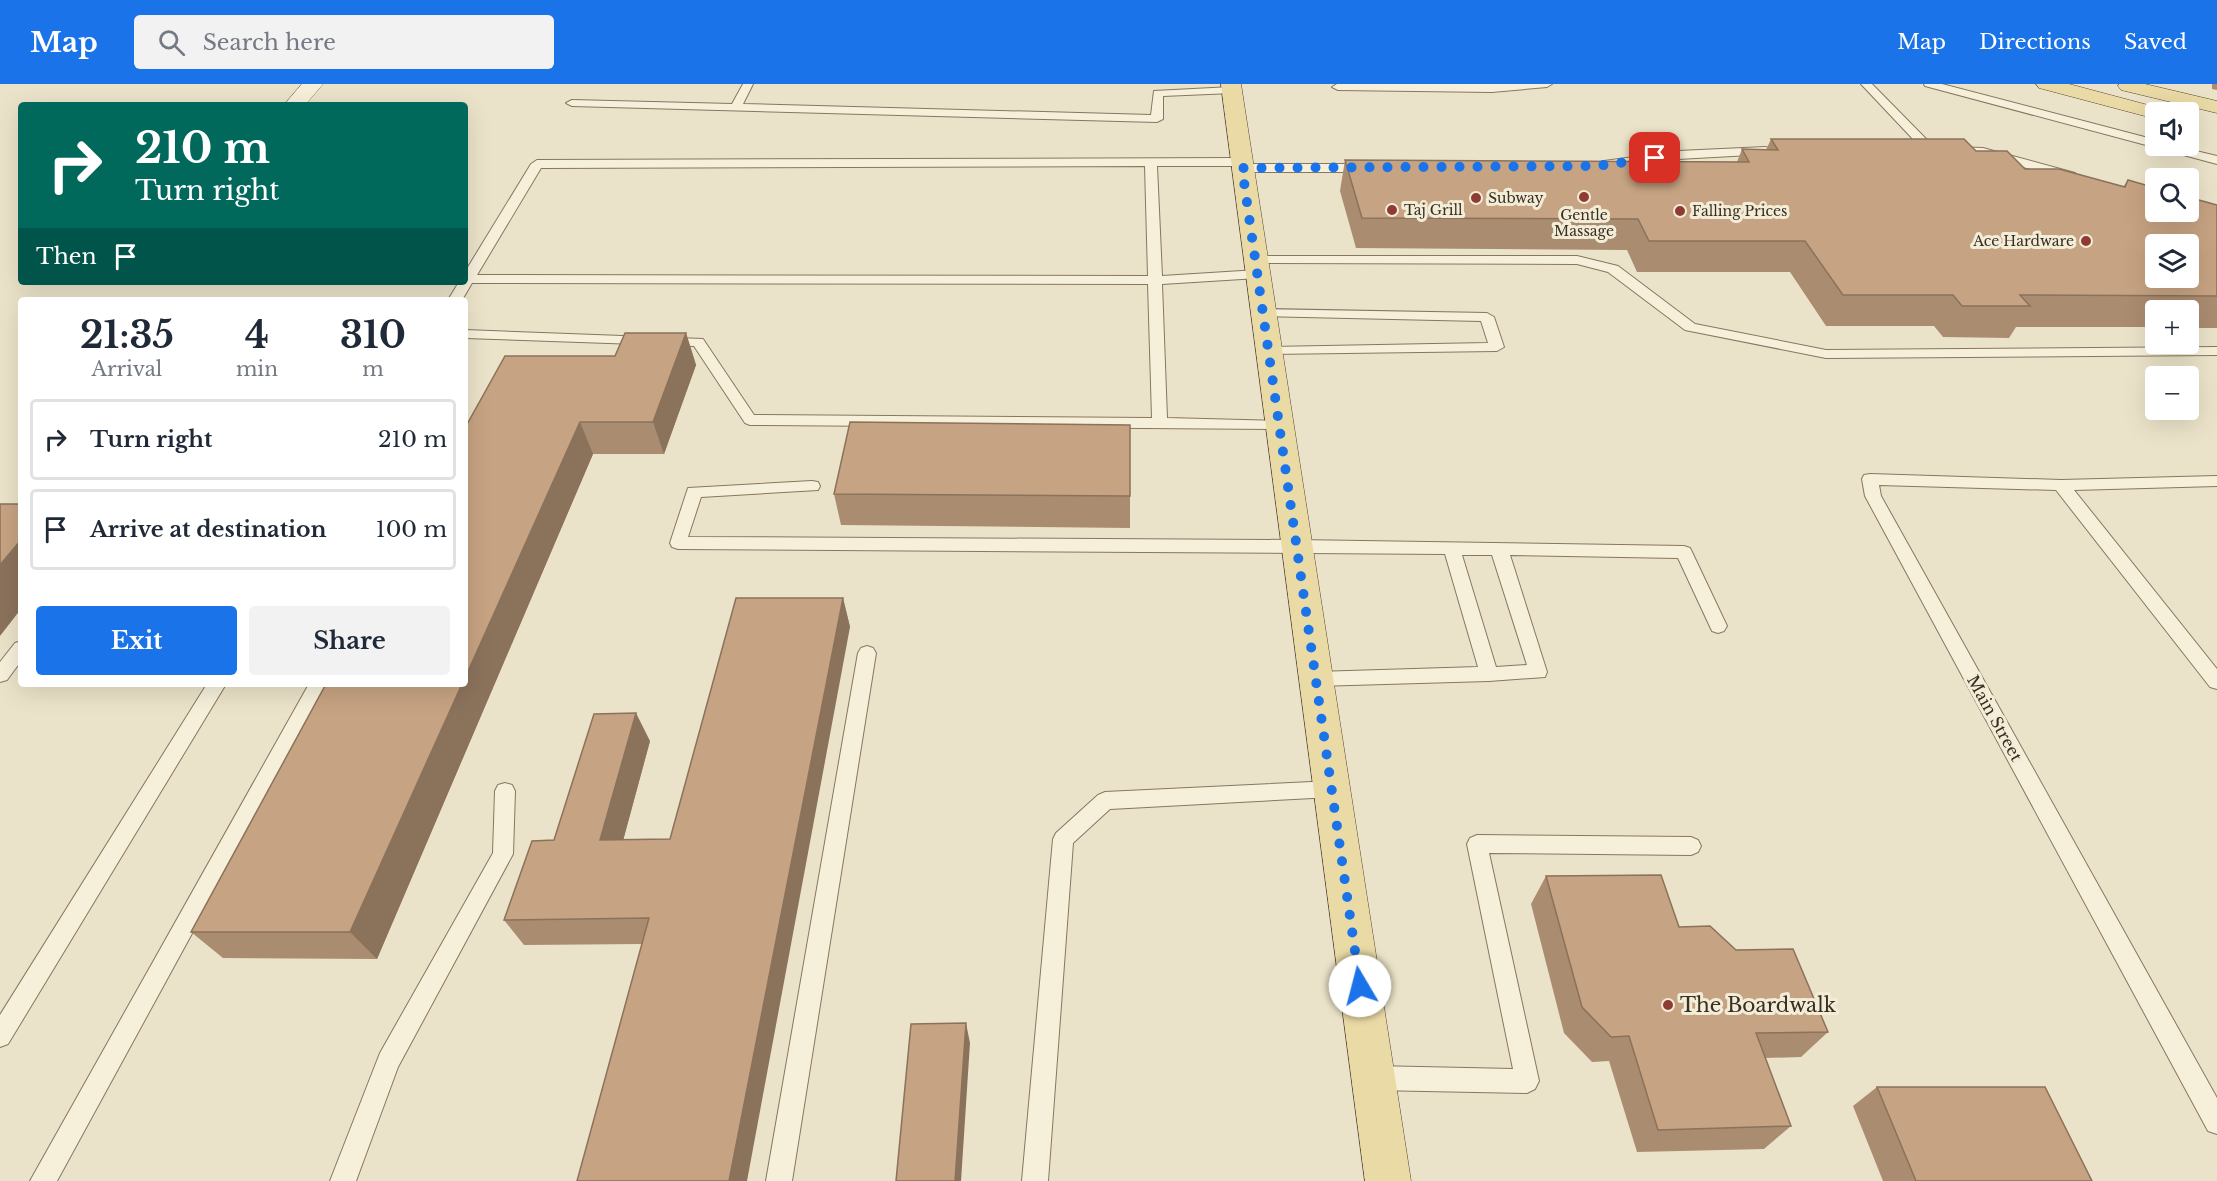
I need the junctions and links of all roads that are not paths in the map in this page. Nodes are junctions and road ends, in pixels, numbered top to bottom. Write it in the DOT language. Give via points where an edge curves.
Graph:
graph roads {
  1 [pos="313,84"];
  2 [pos="748,84"];
  3 [pos="1547,84"];
  4 [pos="1866,84"];
  5 [pos="1929,84"];
  6 [pos="2046,84"];
  7 [pos="2120,84"];
  8 [pos="1231,87"];
  9 [pos="1338,87"];
  10 [pos="1155,88"];
  11 [pos="297,102"];
  12 [pos="572,103"];
  13 [pos="736,107"];
  14 [pos="2217,107"];
  15 [pos="2145,110"];
  16 [pos="2145,141"];
  17 [pos="1774,151"];
  18 [pos="1908,151"];
  19 [pos="1931,151"];
  20 [pos="2199,154"];
  21 [pos="2217,160"];
  22 [pos="1151,162"];
  23 [pos="1242,165"];
  24 [pos="1586,166"];
  25 [pos="1382,168"];
  26 [pos="2080,178"];
  27 [pos="1257,267"];
  28 [pos="468,279"];
  29 [pos="1155,280"];
  30 [pos="1263,313"];
  31 [pos="468,334"];
  32 [pos="1269,350"];
  33 [pos="2217,351"];
  34 [pos="1160,423"];
  35 [pos="1280,424"];
  36 [pos="2217,481"];
  37 [pos="2061,485"];
  38 [pos="812,486"];
  39 [pos="1297,546"];
  40 [pos="1452,548"];
  41 [pos="1499,549"];
  42 [pos="1718,626"];
  43 [pos="18,652"];
  44 [pos="867,653"];
  45 [pos="1489,674"];
  46 [pos="0,675"];
  47 [pos="1316,679"];
  48 [pos="2217,681"];
  49 [pos="216,687"];
  50 [pos="317,687"];
  51 [pos="1332,789"];
  52 [pos="505,791"];
  53 [pos="1691,846"];
  54 [pos="0,1036"];
  55 [pos="1374,1078"];
  56 [pos="2217,1122"];
  57 [pos="43,1181"];
  58 [pos="343,1181"];
  59 [pos="779,1181"];
  60 [pos="1035,1181"];
  61 [pos="1388,1181"];
  1 -- 11 [label="street"];
  2 -- 13 [label="lane"];
  3 -- 9 [label="lane" via="1492,89"];
  4 -- 19 [label="lane"];
  5 -- 16 [label="lane"];
  6 -- 15 [label="main road"];
  7 -- 14 [label="main road"];
  8 -- 10 [label="lane"];
  8 -- 23 [label="main road"];
  10 -- 13 [label="lane" via="1156,119"];
  12 -- 13 [label="lane"];
  17 -- 24 [label="lane" via="1678,155"];
  18 -- 19 [label="lane"];
  19 -- 26 [label="lane" via="1976,151"];
  20 -- 21 [label="lane"];
  22 -- 23 [label="lane"];
  22 -- 28 [label="lane" via="537,164"];
  22 -- 29 [label="lane"];
  23 -- 25 [label="lane"];
  23 -- 27 [label="main road"];
  27 -- 29 [label="lane"];
  27 -- 30 [label="main road"];
  27 -- 33 [label="lane" via="1577,260 1613,269 1690,327 1826,354"];
  28 -- 29 [label="lane"];
  29 -- 34 [label="lane"];
  30 -- 32 [label="main road"];
  30 -- 32 [label="lane" via="1486,317 1497,346"];
  31 -- 34 [label="lane" via="698,342 750,420"];
  32 -- 35 [label="main road"];
  34 -- 35 [label="lane"];
  35 -- 39 [label="main road"];
  36 -- 37 [label="lane, Main Street"];
  37 -- 48 [label="lane"];
  37 -- 56 [label="lane, Main Street" via="1870,479 1873,496"];
  38 -- 39 [label="lane" via="693,492 678,543"];
  39 -- 40 [label="lane"];
  39 -- 47 [label="main road"];
  40 -- 41 [label="lane"];
  40 -- 45 [label="lane"];
  41 -- 42 [label="lane" via="1684,552"];
  41 -- 45 [label="lane" via="1538,672"];
  43 -- 46 [label="lane"];
  44 -- 59 [label="lane"];
  45 -- 47 [label="lane"];
  47 -- 51 [label="main road"];
  49 -- 54 [label="lane"];
  50 -- 57 [label="lane"];
  51 -- 55 [label="main road"];
  51 -- 60 [label="lane" via="1105,801 1063,839"];
  52 -- 58 [label="lane" via="503,854 388,1061"];
  53 -- 55 [label="lane" via="1477,844 1527,1081"];
  55 -- 61 [label="main road"];
}
